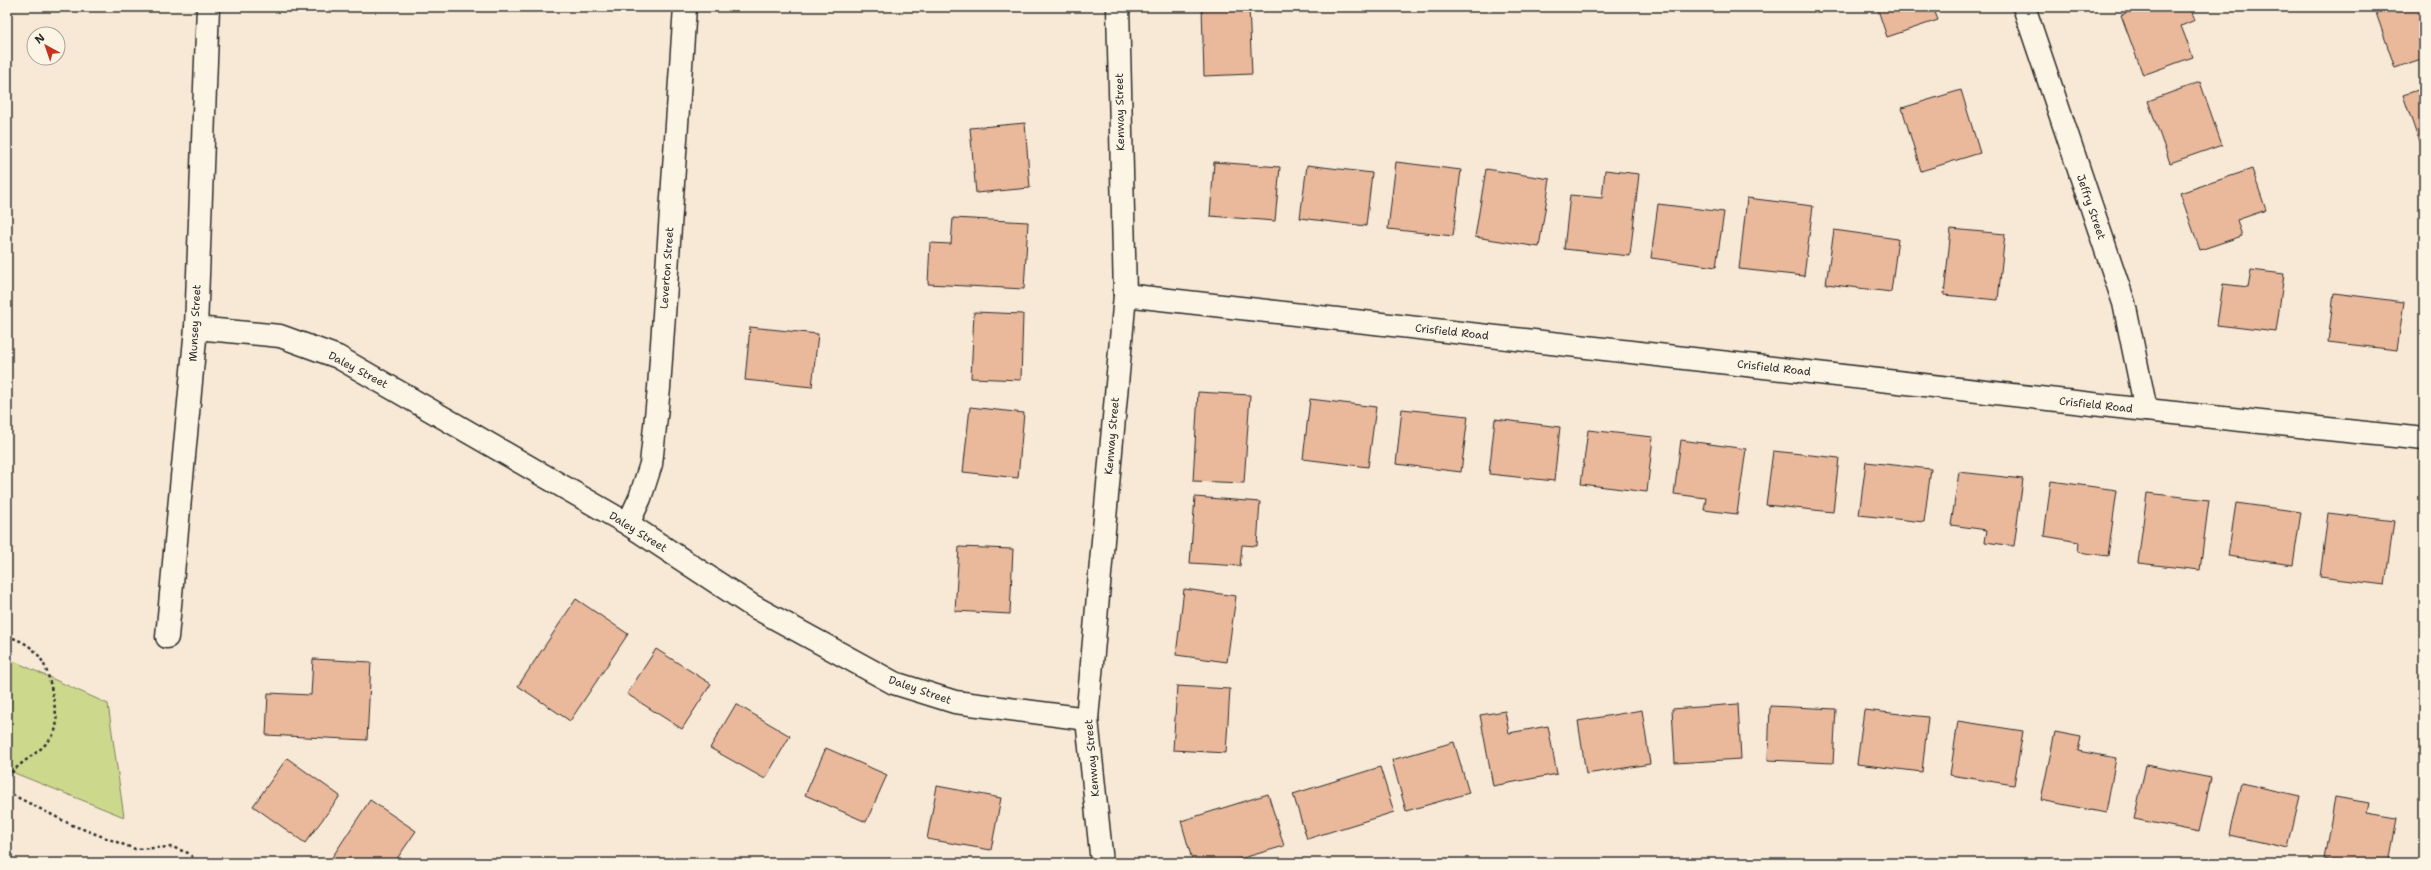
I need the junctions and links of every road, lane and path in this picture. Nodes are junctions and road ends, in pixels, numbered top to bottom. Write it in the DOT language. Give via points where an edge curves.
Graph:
graph roads {
  1 [pos="208,7"];
  2 [pos="685,7"];
  3 [pos="1118,7"];
  4 [pos="2024,7"];
  5 [pos="1125,295"];
  6 [pos="196,328"];
  7 [pos="2146,410"];
  8 [pos="2424,439"];
  9 [pos="628,524"];
  10 [pos="7,636"];
  11 [pos="167,637"];
  12 [pos="1087,719"];
  13 [pos="7,779"];
  14 [pos="7,792"];
  15 [pos="199,863"];
  16 [pos="1102,863"];
  1 -- 6 [label="street, Munsey Street"];
  2 -- 9 [label="street, Leverton Street" via="651,464"];
  3 -- 5 [label="street, Kenway Street"];
  4 -- 7 [label="street, Jeffry Street" via="2124,304"];
  5 -- 7 [label="street, Crisfield Road"];
  5 -- 12 [label="street, Kenway Street"];
  6 -- 9 [label="street, Daley Street" via="280,336 338,357"];
  6 -- 11 [label="street, Munsey Street"];
  7 -- 8 [label="street, Crisfield Road"];
  9 -- 12 [label="street, Daley Street" via="751,605 894,683 955,702"];
  10 -- 13 [label="path" via="29,646 48,670 57,719 56,729 47,743"];
  12 -- 16 [label="street, Kenway Street"];
  14 -- 15 [label="path" via="72,825 135,849 172,847 188,853"];
}
